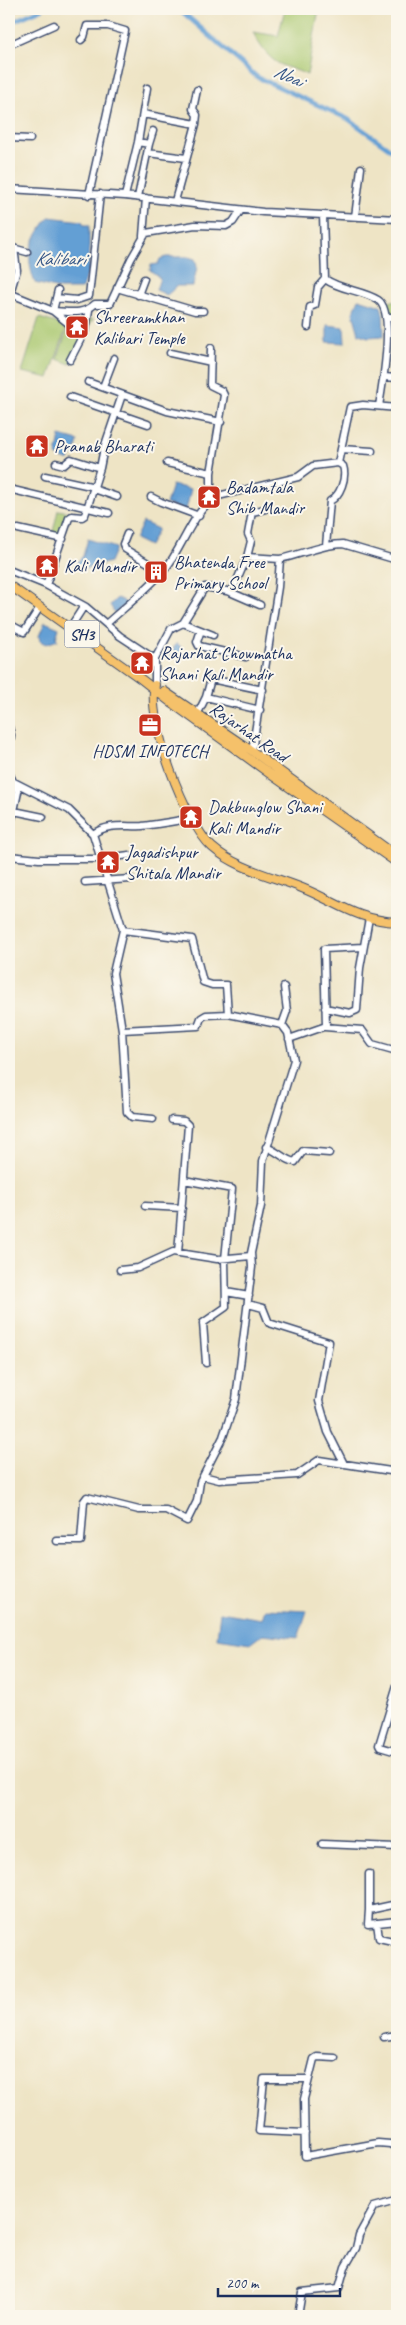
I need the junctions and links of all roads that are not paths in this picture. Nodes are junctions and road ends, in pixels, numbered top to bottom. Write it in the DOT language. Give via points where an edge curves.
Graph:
graph roads {
  1 [pos="383,9"];
  2 [pos="394,11"];
  3 [pos="54,25"];
  4 [pos="81,40"];
  5 [pos="9,45"];
  6 [pos="147,88"];
  7 [pos="197,90"];
  8 [pos="143,114"];
  9 [pos="196,124"];
  10 [pos="152,131"];
  11 [pos="9,138"];
  12 [pos="30,139"];
  13 [pos="138,142"];
  14 [pos="150,144"];
  15 [pos="148,153"];
  16 [pos="186,158"];
  17 [pos="361,168"];
  18 [pos="9,189"];
  19 [pos="100,194"];
  20 [pos="88,195"];
  21 [pos="125,196"];
  22 [pos="138,197"];
  23 [pos="146,198"];
  24 [pos="174,201"];
  25 [pos="241,210"];
  26 [pos="323,215"];
  27 [pos="355,217"];
  28 [pos="397,219"];
  29 [pos="143,236"];
  30 [pos="11,248"];
  31 [pos="27,252"];
  32 [pos="144,279"];
  33 [pos="324,279"];
  34 [pos="117,288"];
  35 [pos="58,290"];
  36 [pos="9,293"];
  37 [pos="138,295"];
  38 [pos="56,298"];
  39 [pos="89,310"];
  40 [pos="54,311"];
  41 [pos="203,311"];
  42 [pos="386,317"];
  43 [pos="397,317"];
  44 [pos="68,324"];
  45 [pos="308,327"];
  46 [pos="211,348"];
  47 [pos="170,353"];
  48 [pos="114,358"];
  49 [pos="70,360"];
  50 [pos="211,362"];
  51 [pos="384,377"];
  52 [pos="397,378"];
  53 [pos="88,382"];
  54 [pos="103,387"];
  55 [pos="122,395"];
  56 [pos="70,397"];
  57 [pos="379,406"];
  58 [pos="396,408"];
  59 [pos="116,413"];
  60 [pos="221,422"];
  61 [pos="148,424"];
  62 [pos="341,449"];
  63 [pos="372,451"];
  64 [pos="56,463"];
  65 [pos="166,463"];
  66 [pos="338,463"];
  67 [pos="100,468"];
  68 [pos="211,473"];
  69 [pos="45,476"];
  70 [pos="94,488"];
  71 [pos="9,489"];
  72 [pos="117,497"];
  73 [pos="151,497"];
  74 [pos="211,500"];
  75 [pos="88,508"];
  76 [pos="264,509"];
  77 [pos="110,513"];
  78 [pos="199,516"];
  79 [pos="18,529"];
  80 [pos="127,534"];
  81 [pos="63,539"];
  82 [pos="326,546"];
  83 [pos="247,557"];
  84 [pos="280,559"];
  85 [pos="397,560"];
  86 [pos="9,570"];
  87 [pos="162,572"];
  88 [pos="9,583"];
  89 [pos="46,585"];
  90 [pos="230,592"];
  91 [pos="260,605"];
  92 [pos="84,606"];
  93 [pos="40,607"];
  94 [pos="183,623"];
  95 [pos="9,624"];
  96 [pos="106,624"];
  97 [pos="71,626"];
  98 [pos="201,630"];
  99 [pos="213,635"];
  100 [pos="246,657"];
  101 [pos="155,659"];
  102 [pos="155,687"];
  103 [pos="263,690"];
  104 [pos="206,697"];
  105 [pos="260,710"];
  106 [pos="196,717"];
  107 [pos="9,727"];
  108 [pos="252,751"];
  109 [pos="9,752"];
  110 [pos="9,777"];
  111 [pos="14,811"];
  112 [pos="43,817"];
  113 [pos="193,818"];
  114 [pos="10,821"];
  115 [pos="9,833"];
  116 [pos="93,834"];
  117 [pos="129,855"];
  118 [pos="9,856"];
  119 [pos="397,856"];
  120 [pos="100,859"];
  121 [pos="397,863"];
  122 [pos="132,878"];
  123 [pos="108,880"];
  124 [pos="85,882"];
  125 [pos="369,918"];
  126 [pos="397,922"];
  127 [pos="123,930"];
  128 [pos="363,947"];
  129 [pos="284,987"];
  130 [pos="325,1008"];
  131 [pos="228,1014"];
  132 [pos="282,1025"];
  133 [pos="325,1027"];
  134 [pos="122,1030"];
  135 [pos="289,1039"];
  136 [pos="397,1050"];
  137 [pos="153,1119"];
  138 [pos="172,1120"];
  139 [pos="266,1147"];
  140 [pos="329,1153"];
  141 [pos="184,1180"];
  142 [pos="145,1206"];
  143 [pos="182,1208"];
  144 [pos="178,1252"];
  145 [pos="251,1256"];
  146 [pos="225,1259"];
  147 [pos="120,1270"];
  148 [pos="226,1292"];
  149 [pos="249,1296"];
  150 [pos="248,1304"];
  151 [pos="206,1363"];
  152 [pos="344,1464"];
  153 [pos="397,1472"];
  154 [pos="203,1476"];
  155 [pos="57,1542"];
  156 [pos="397,1686"];
  157 [pos="397,1752"];
  158 [pos="397,1785"];
  159 [pos="397,1794"];
  160 [pos="322,1844"];
  161 [pos="397,1847"];
  162 [pos="369,1874"];
  163 [pos="397,1904"];
  164 [pos="369,1910"];
  165 [pos="397,1921"];
  166 [pos="377,1924"];
  167 [pos="397,1942"];
  168 [pos="397,2035"];
  169 [pos="384,2037"];
  170 [pos="335,2058"];
  171 [pos="309,2078"];
  172 [pos="305,2133"];
  173 [pos="397,2148"];
  174 [pos="397,2200"];
  175 [pos="298,2316"];
  1 -- 2 [label="street"];
  3 -- 5 [label="street"];
  4 -- 20 [label="street" via="87,26 108,26 125,31"];
  6 -- 8 [label="street"];
  7 -- 9 [label="street" via="193,109 197,115"];
  8 -- 9 [label="street"];
  8 -- 13 [label="street"];
  9 -- 16 [label="street"];
  10 -- 14 [label="street"];
  11 -- 12 [label="street"];
  13 -- 14 [label="street"];
  13 -- 21 [label="street"];
  14 -- 15 [label="street"];
  15 -- 16 [label="street"];
  15 -- 22 [label="street"];
  16 -- 24 [label="street"];
  17 -- 27 [label="street"];
  18 -- 20 [label="street"];
  19 -- 20 [label="street"];
  19 -- 21 [label="street"];
  19 -- 38 [label="street" via="88,297 77,300"];
  21 -- 22 [label="street"];
  22 -- 23 [label="street"];
  23 -- 24 [label="street"];
  23 -- 29 [label="street"];
  24 -- 25 [label="street"];
  25 -- 26 [label="street"];
  25 -- 29 [label="street" via="226,226 196,225 149,232"];
  26 -- 27 [label="street"];
  26 -- 33 [label="street"];
  27 -- 28 [label="street"];
  29 -- 34 [label="street"];
  30 -- 31 [label="street"];
  30 -- 36 [label="street" via="17,270"];
  32 -- 37 [label="street"];
  33 -- 42 [label="street" via="378,300"];
  33 -- 45 [label="street" via="318,287 315,305 310,307"];
  34 -- 37 [label="street"];
  34 -- 39 [label="street" via="110,304 95,304"];
  35 -- 38 [label="street"];
  36 -- 40 [label="street"];
  37 -- 41 [label="street"];
  38 -- 40 [label="street"];
  39 -- 40 [label="street" via="75,313"];
  39 -- 49 [label="street" via="86,330"];
  40 -- 44 [label="street"];
  42 -- 43 [label="street"];
  42 -- 51 [label="street"];
  46 -- 50 [label="street"];
  47 -- 50 [label="street"];
  48 -- 54 [label="street"];
  50 -- 60 [label="street" via="210,386 224,395"];
  51 -- 52 [label="street"];
  51 -- 57 [label="street"];
  53 -- 54 [label="street"];
  54 -- 55 [label="street"];
  55 -- 59 [label="street"];
  55 -- 60 [label="street" via="166,411"];
  56 -- 59 [label="street"];
  57 -- 58 [label="street"];
  57 -- 62 [label="street" via="350,407"];
  59 -- 61 [label="street"];
  59 -- 67 [label="street"];
  60 -- 68 [label="street"];
  62 -- 63 [label="street"];
  62 -- 66 [label="street"];
  64 -- 67 [label="street" via="64,465 71,459"];
  65 -- 68 [label="street"];
  66 -- 74 [label="street" via="313,466 298,477"];
  66 -- 82 [label="street" via="343,466 344,474 338,495 330,502"];
  67 -- 70 [label="street"];
  68 -- 74 [label="street"];
  69 -- 70 [label="street"];
  70 -- 72 [label="street"];
  70 -- 75 [label="street"];
  71 -- 75 [label="street"];
  73 -- 78 [label="street"];
  74 -- 78 [label="street"];
  75 -- 77 [label="street"];
  75 -- 81 [label="street" via="84,517 70,517"];
  76 -- 83 [label="street" via="252,512"];
  78 -- 87 [label="street" via="177,554"];
  79 -- 81 [label="street"];
  80 -- 87 [label="street" via="123,544 125,549"];
  81 -- 89 [label="street"];
  82 -- 84 [label="street"];
  82 -- 85 [label="street" via="352,546"];
  83 -- 84 [label="street"];
  83 -- 90 [label="street"];
  84 -- 103 [label="street"];
  86 -- 89 [label="street"];
  87 -- 96 [label="street"];
  88 -- 93 [label="main road, SH3"];
  88 -- 97 [label="main road, SH3"];
  89 -- 92 [label="street"];
  90 -- 91 [label="street"];
  90 -- 94 [label="street" via="205,588"];
  92 -- 96 [label="street"];
  92 -- 97 [label="street"];
  93 -- 95 [label="street" via="24,632"];
  93 -- 102 [label="main road, SH3"];
  94 -- 98 [label="street"];
  94 -- 101 [label="street" via="171,629"];
  96 -- 101 [label="street"];
  97 -- 102 [label="main road, SH3"];
  98 -- 99 [label="street"];
  98 -- 100 [label="street" via="199,646"];
  101 -- 102 [label="street"];
  102 -- 106 [label="main road"];
  102 -- 113 [label="main road" via="154,716 180,793"];
  103 -- 104 [label="street" via="211,679"];
  103 -- 105 [label="street"];
  104 -- 105 [label="street"];
  104 -- 106 [label="street"];
  105 -- 108 [label="street"];
  106 -- 108 [label="main road, Rajarhat Road"];
  106 -- 121 [label="main road"];
  107 -- 109 [label="street"];
  108 -- 119 [label="main road, Rajarhat Road"];
  110 -- 111 [label="street" via="18,792"];
  110 -- 116 [label="street" via="69,810"];
  111 -- 112 [label="street"];
  111 -- 114 [label="street"];
  113 -- 116 [label="street" via="111,826"];
  113 -- 125 [label="main road" via="208,843 233,861"];
  114 -- 115 [label="street"];
  116 -- 120 [label="street"];
  117 -- 120 [label="street"];
  118 -- 120 [label="street"];
  120 -- 123 [label="street"];
  122 -- 123 [label="street"];
  123 -- 124 [label="street"];
  123 -- 127 [label="street"];
  125 -- 126 [label="main road"];
  125 -- 128 [label="street"];
  127 -- 131 [label="street" via="192,940 203,982 226,985"];
  127 -- 134 [label="street" via="112,973"];
  128 -- 130 [label="street" via="357,1010 350,1013"];
  128 -- 130 [label="street" via="323,950"];
  129 -- 132 [label="street" via="287,1012"];
  130 -- 133 [label="street"];
  131 -- 132 [label="street"];
  131 -- 134 [label="street" via="206,1015 198,1026"];
  132 -- 135 [label="street"];
  133 -- 135 [label="street"];
  133 -- 136 [label="street" via="362,1030 372,1044"];
  134 -- 137 [label="street" via="127,1112 132,1117"];
  135 -- 139 [label="street" via="294,1060"];
  138 -- 141 [label="street" via="184,1121 188,1125"];
  139 -- 140 [label="street" via="295,1162 303,1151"];
  139 -- 145 [label="street" via="259,1217"];
  141 -- 143 [label="street"];
  141 -- 146 [label="street" via="232,1188"];
  142 -- 143 [label="street"];
  143 -- 144 [label="street"];
  144 -- 146 [label="street"];
  144 -- 147 [label="street" via="138,1268"];
  145 -- 146 [label="street"];
  145 -- 149 [label="street"];
  146 -- 148 [label="street"];
  148 -- 149 [label="street"];
  148 -- 151 [label="street" via="226,1308 203,1324"];
  149 -- 150 [label="street"];
  150 -- 152 [label="street" via="263,1308 269,1323 329,1342 319,1401 328,1432"];
  150 -- 154 [label="street" via="236,1399 224,1437"];
  152 -- 153 [label="street"];
  152 -- 154 [label="street" via="320,1460 297,1475 219,1480"];
  154 -- 155 [label="street" via="197,1501 186,1521 166,1510 140,1510 87,1497 81,1541"];
  156 -- 157 [label="street" via="379,1745"];
  158 -- 159 [label="street"];
  160 -- 161 [label="street"];
  162 -- 164 [label="street"];
  163 -- 164 [label="street"];
  164 -- 166 [label="street" via="368,1924"];
  165 -- 166 [label="street"];
  166 -- 167 [label="street" via="379,1938"];
  168 -- 169 [label="street"];
  170 -- 171 [label="street" via="315,2058"];
  171 -- 172 [label="street" via="304,2099"];
  171 -- 172 [label="street" via="264,2079 259,2131"];
  172 -- 173 [label="street" via="304,2153 307,2157 378,2143"];
  174 -- 175 [label="street" via="375,2206 345,2267 339,2288 302,2292"];
}
